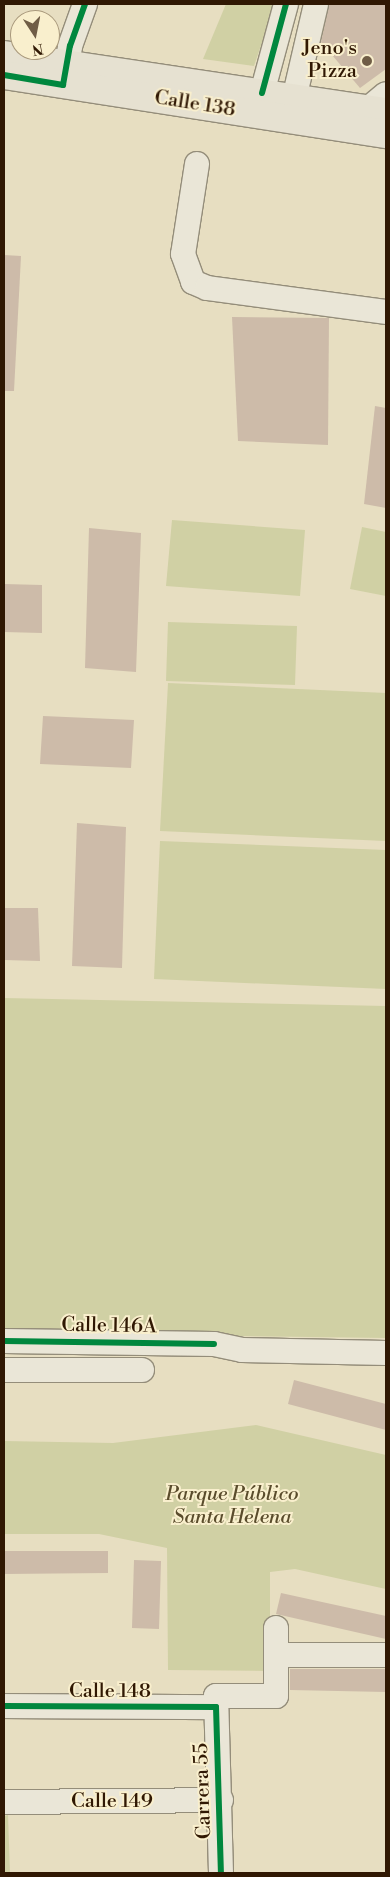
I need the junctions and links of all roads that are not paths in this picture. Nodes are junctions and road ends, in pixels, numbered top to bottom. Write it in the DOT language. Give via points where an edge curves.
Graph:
graph roads {
  1 [pos="85,4"];
  2 [pos="286,4"];
  3 [pos="316,4"];
  4 [pos="4,55"];
  5 [pos="65,74"];
  6 [pos="4,75"];
  7 [pos="262,93"];
  8 [pos="380,105"];
  9 [pos="292,108"];
  10 [pos="386,134"];
  11 [pos="197,164"];
  12 [pos="386,309"];
  13 [pos="4,1341"];
  14 [pos="386,1353"];
  15 [pos="4,1370"];
  16 [pos="142,1370"];
  17 [pos="276,1628"];
  18 [pos="276,1655"];
  19 [pos="386,1655"];
  20 [pos="4,1706"];
  21 [pos="216,1707"];
  22 [pos="221,1800"];
  23 [pos="4,1802"];
  24 [pos="222,1873"];
  1 -- 5 [label="street"];
  2 -- 7 [label="street"];
  3 -- 9 [label="street"];
  4 -- 5 [label="main road, Calle 138"];
  5 -- 6 [label="main road, Calle 138"];
  5 -- 7 [label="main road, Calle 138"];
  5 -- 9 [label="main road, Calle 138"];
  7 -- 9 [label="main road, Calle 138"];
  8 -- 9 [label="main road, Calle 138"];
  9 -- 10 [label="main road, Calle 138"];
  11 -- 12 [label="street" via="183,254 192,282 207,288"];
  13 -- 14 [label="street, Calle 146A" via="214,1344 242,1350"];
  15 -- 16 [label="street"];
  17 -- 18 [label="street"];
  18 -- 19 [label="street"];
  18 -- 21 [label="street" via="276,1696 216,1696"];
  20 -- 21 [label="street, Calle 148"];
  21 -- 22 [label="street, Carrera 55"];
  22 -- 23 [label="street, Calle 149"];
  22 -- 24 [label="street, Carrera 55"];
}
